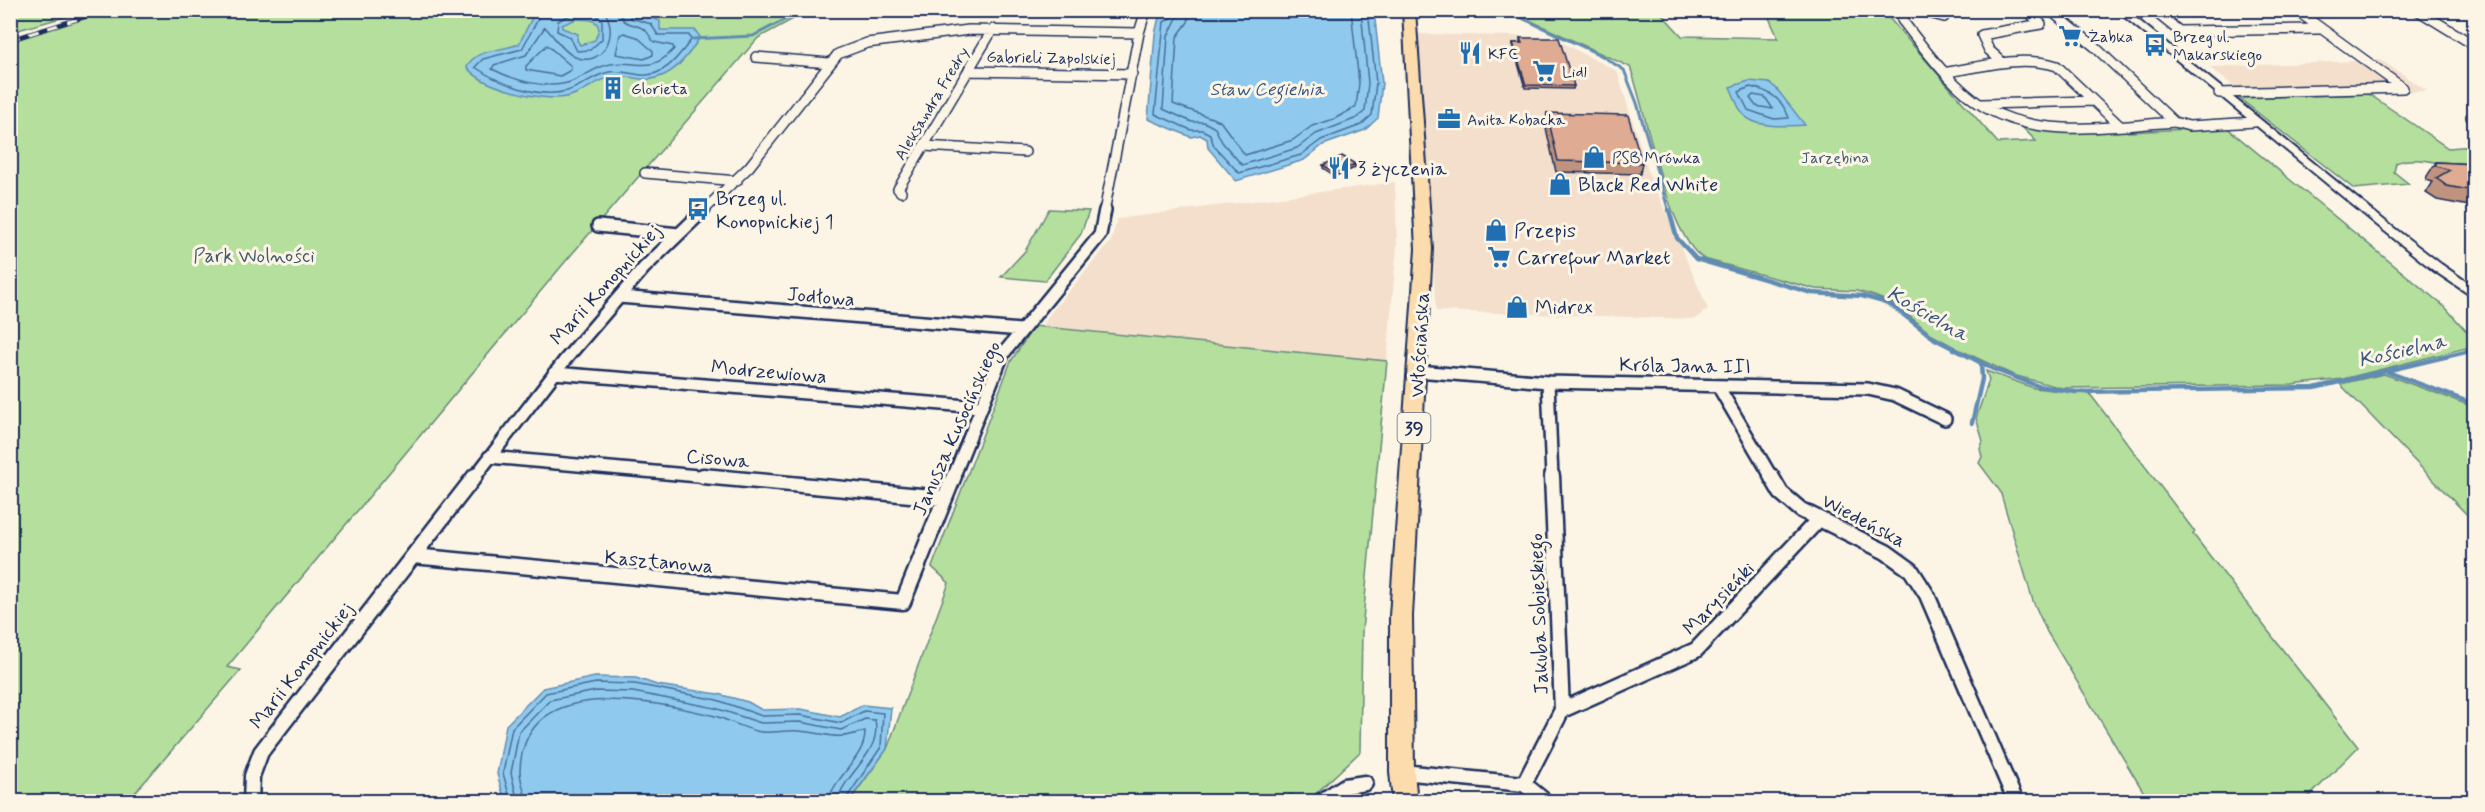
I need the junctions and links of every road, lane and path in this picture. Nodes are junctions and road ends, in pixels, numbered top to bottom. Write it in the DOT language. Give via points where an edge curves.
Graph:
graph roads {
  1 [pos="1146,10"];
  2 [pos="1401,10"];
  3 [pos="1409,10"];
  4 [pos="1908,10"];
  5 [pos="1917,10"];
  6 [pos="2038,10"];
  7 [pos="2050,10"];
  8 [pos="2120,10"];
  9 [pos="2153,10"];
  10 [pos="2296,10"];
  11 [pos="2417,10"];
  12 [pos="2027,11"];
  13 [pos="1944,17"];
  14 [pos="993,29"];
  15 [pos="2319,29"];
  16 [pos="1410,32"];
  17 [pos="1139,33"];
  18 [pos="2475,45"];
  19 [pos="756,57"];
  20 [pos="2001,60"];
  21 [pos="829,63"];
  22 [pos="968,70"];
  23 [pos="1948,72"];
  24 [pos="1132,74"];
  25 [pos="2219,93"];
  26 [pos="2094,101"];
  27 [pos="1981,104"];
  28 [pos="2175,122"];
  29 [pos="2255,122"];
  30 [pos="2119,124"];
  31 [pos="924,146"];
  32 [pos="1025,152"];
  33 [pos="645,173"];
  34 [pos="737,181"];
  35 [pos="900,192"];
  36 [pos="598,226"];
  37 [pos="679,234"];
  38 [pos="2475,292"];
  39 [pos="619,297"];
  40 [pos="1021,330"];
  41 [pos="1418,371"];
  42 [pos="554,373"];
  43 [pos="1548,382"];
  44 [pos="1718,386"];
  45 [pos="980,407"];
  46 [pos="1945,419"];
  47 [pos="489,457"];
  48 [pos="943,498"];
  49 [pos="1820,519"];
  50 [pos="413,556"];
  51 [pos="903,602"];
  52 [pos="1562,710"];
  53 [pos="1402,772"];
  54 [pos="1365,783"];
  55 [pos="1524,784"];
  56 [pos="248,800"];
  57 [pos="1320,801"];
  58 [pos="1405,801"];
  59 [pos="1546,801"];
  60 [pos="2016,801"];
  1 -- 17 [label="street, Janusza Kusocińskiego"];
  2 -- 16 [label="main road, Włościańska / 39"];
  3 -- 16 [label="main road, Włościańska / 39"];
  4 -- 23 [label="street" via="1902,20"];
  5 -- 13 [label="street"];
  6 -- 12 [label="street"];
  7 -- 28 [label="street"];
  8 -- 25 [label="street"];
  9 -- 15 [label="street" via="2179,31"];
  10 -- 15 [label="street"];
  11 -- 18 [label="street"];
  12 -- 20 [label="street" via="2039,26 1982,35 1989,51"];
  14 -- 17 [label="street, Marii Konopnickiej"];
  14 -- 21 [label="street, Marii Konopnickiej" via="867,43 838,54"];
  14 -- 22 [label="street, Aleksandra Fredry"];
  15 -- 25 [label="street" via="2403,88"];
  16 -- 41 [label="main road, Włościańska / 39" via="1424,222"];
  17 -- 24 [label="street, Janusza Kusocińskiego"];
  19 -- 21 [label="street"];
  20 -- 23 [label="street"];
  20 -- 26 [label="street" via="2057,66"];
  21 -- 34 [label="street, Marii Konopnickiej"];
  22 -- 24 [label="street, Gabrieli Zapolskiej"];
  22 -- 31 [label="street, Aleksandra Fredry"];
  23 -- 27 [label="street"];
  24 -- 40 [label="street, Janusza Kusocińskiego" via="1100,235"];
  25 -- 29 [label="street"];
  26 -- 27 [label="street"];
  26 -- 30 [label="street"];
  27 -- 30 [label="street" via="2013,120 2037,125"];
  28 -- 29 [label="street" via="2189,126"];
  28 -- 30 [label="street"];
  29 -- 38 [label="street" via="2437,267"];
  31 -- 32 [label="street"];
  31 -- 35 [label="street, Aleksandra Fredry" via="898,189"];
  33 -- 34 [label="street"];
  34 -- 37 [label="street, Marii Konopnickiej"];
  36 -- 37 [label="street"];
  37 -- 39 [label="street, Marii Konopnickiej"];
  39 -- 40 [label="street, Jodłowa"];
  39 -- 42 [label="street, Marii Konopnickiej"];
  40 -- 45 [label="street, Janusza Kusocińskiego" via="1003,354"];
  41 -- 43 [label="street, Króla Jana III"];
  41 -- 53 [label="main road, Włościańska / 39" via="1401,616"];
  42 -- 45 [label="street, Modrzewiowa"];
  42 -- 47 [label="street, Marii Konopnickiej"];
  43 -- 44 [label="street, Króla Jana III"];
  43 -- 52 [label="street, Jakuba Sobieskiego"];
  44 -- 46 [label="street, Króla Jana III" via="1868,389 1894,395"];
  44 -- 49 [label="street, Wiedeńska" via="1781,493 1801,510"];
  45 -- 48 [label="street, Janusza Kusocińskiego"];
  47 -- 48 [label="street, Cisowa"];
  47 -- 50 [label="street, Marii Konopnickiej"];
  48 -- 51 [label="street, Janusza Kusocińskiego"];
  49 -- 52 [label="street, Marysieńki" via="1696,650"];
  49 -- 60 [label="street, Wiedeńska" via="1886,552 1911,570 1927,595"];
  50 -- 51 [label="street, Kasztanowa"];
  50 -- 56 [label="street, Marii Konopnickiej" via="261,752 252,767"];
  52 -- 55 [label="street, Jakuba Sobieskiego"];
  53 -- 55 [label="street"];
  53 -- 58 [label="main road, Włościańska / 39"];
  54 -- 57 [label="street" via="1345,786"];
  55 -- 59 [label="street"];
}
